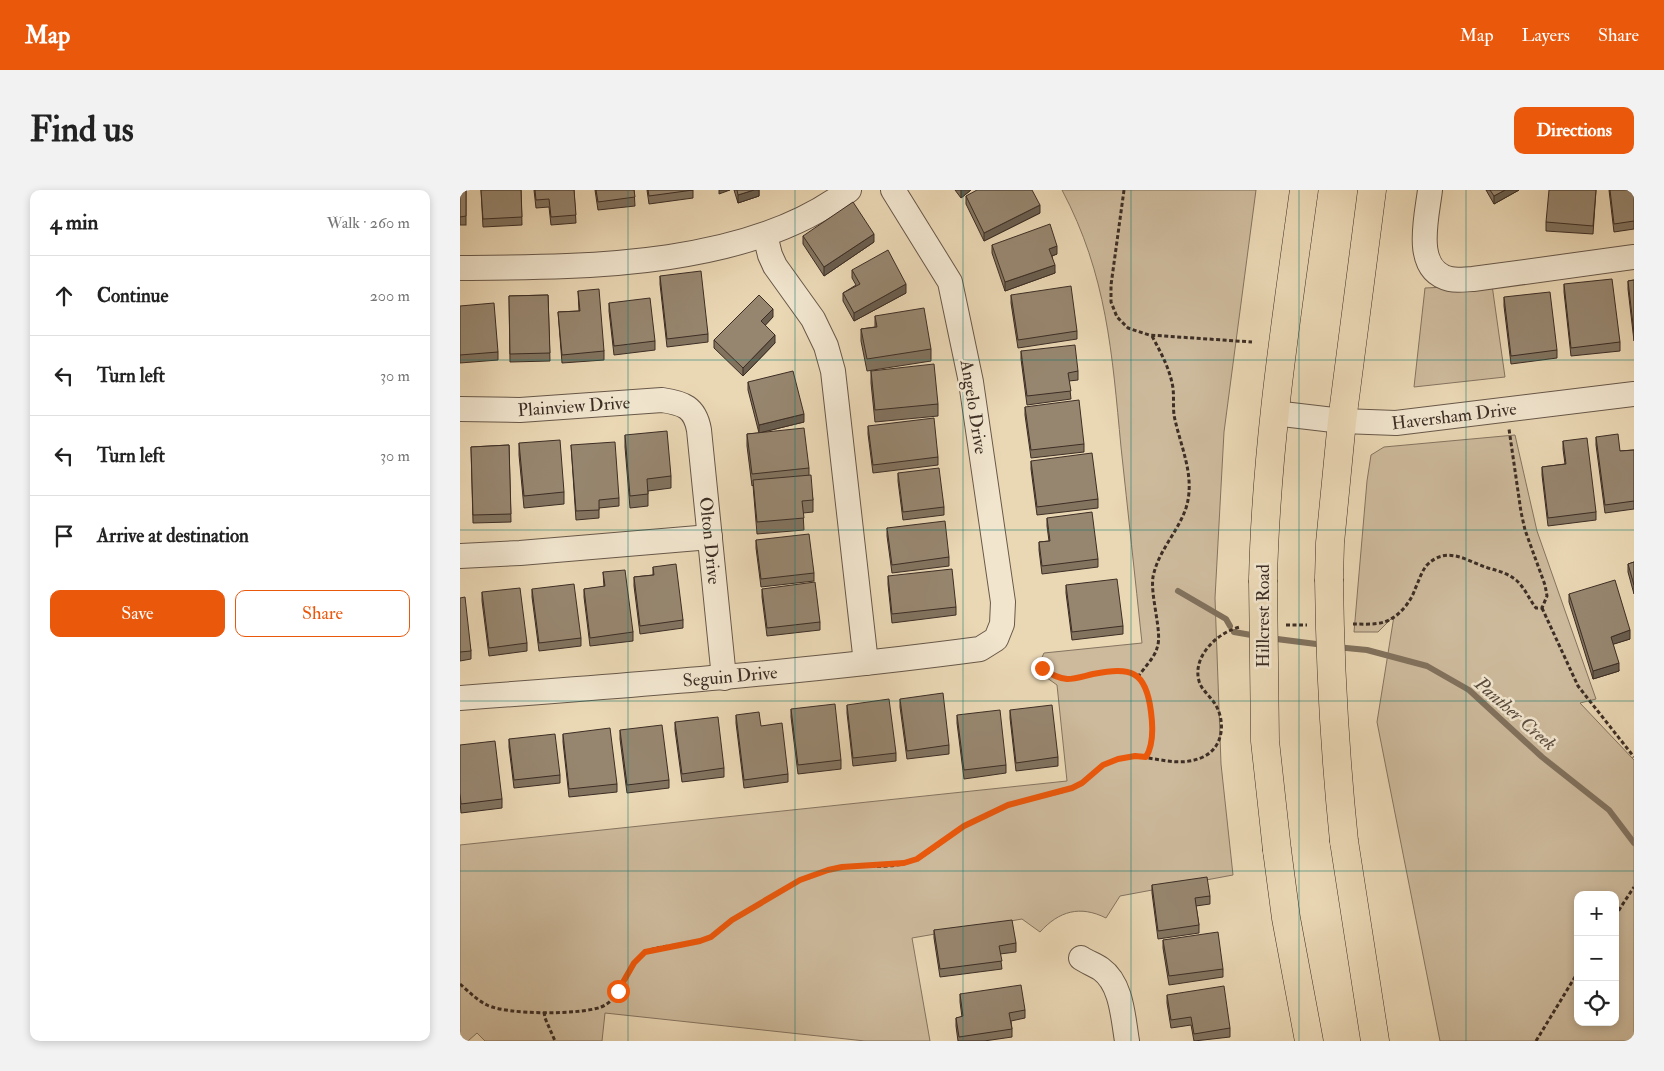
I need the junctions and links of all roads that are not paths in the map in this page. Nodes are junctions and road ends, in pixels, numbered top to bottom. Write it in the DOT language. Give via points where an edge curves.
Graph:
graph roads {
  1 [pos="849,190"];
  2 [pos="893,190"];
  3 [pos="1304,190"];
  4 [pos="1372,190"];
  5 [pos="1430,190"];
  6 [pos="765,235"];
  7 [pos="1634,257"];
  8 [pos="460,268"];
  9 [pos="1634,394"];
  10 [pos="687,406"];
  11 [pos="460,409"];
  12 [pos="1274,413"];
  13 [pos="1342,421"];
  14 [pos="710,537"];
  15 [pos="460,556"];
  16 [pos="996,639"];
  17 [pos="866,662"];
  18 [pos="724,678"];
  19 [pos="460,698"];
  20 [pos="1081,958"];
  21 [pos="1127,1041"];
  22 [pos="1309,1041"];
  23 [pos="1375,1041"];
  1 -- 6 [label="street" via="806,218"];
  2 -- 16 [label="street, Angelo Drive" via="950,282 971,382 1003,602 1002,624"];
  3 -- 12 [label="main road, Hillcrest Road"];
  4 -- 13 [label="main road"];
  5 -- 7 [label="street" via="1424,238 1426,254 1435,270 1449,279 1473,279"];
  6 -- 8 [label="street" via="666,257 605,264"];
  6 -- 17 [label="street" via="775,266 813,320 833,370"];
  9 -- 13 [label="street, Haversham Drive" via="1396,424"];
  10 -- 11 [label="street, Plainview Drive" via="662,400 520,410"];
  10 -- 14 [label="street, Olton Drive" via="697,422"];
  12 -- 13 [label="street, Haversham Drive"];
  12 -- 22 [label="main road, Hillcrest Road, bridge" via="1264,527 1265,741 1286,918"];
  13 -- 23 [label="main road, bridge" via="1329,579 1335,742 1344,841"];
  14 -- 15 [label="street" via="520,554"];
  14 -- 18 [label="street, Olton Drive"];
  16 -- 17 [label="street, Seguin Drive" via="980,649"];
  17 -- 18 [label="street, Seguin Drive"];
  18 -- 19 [label="street, Seguin Drive"];
  20 -- 21 [label="street" via="1101,969 1114,984"];
}
